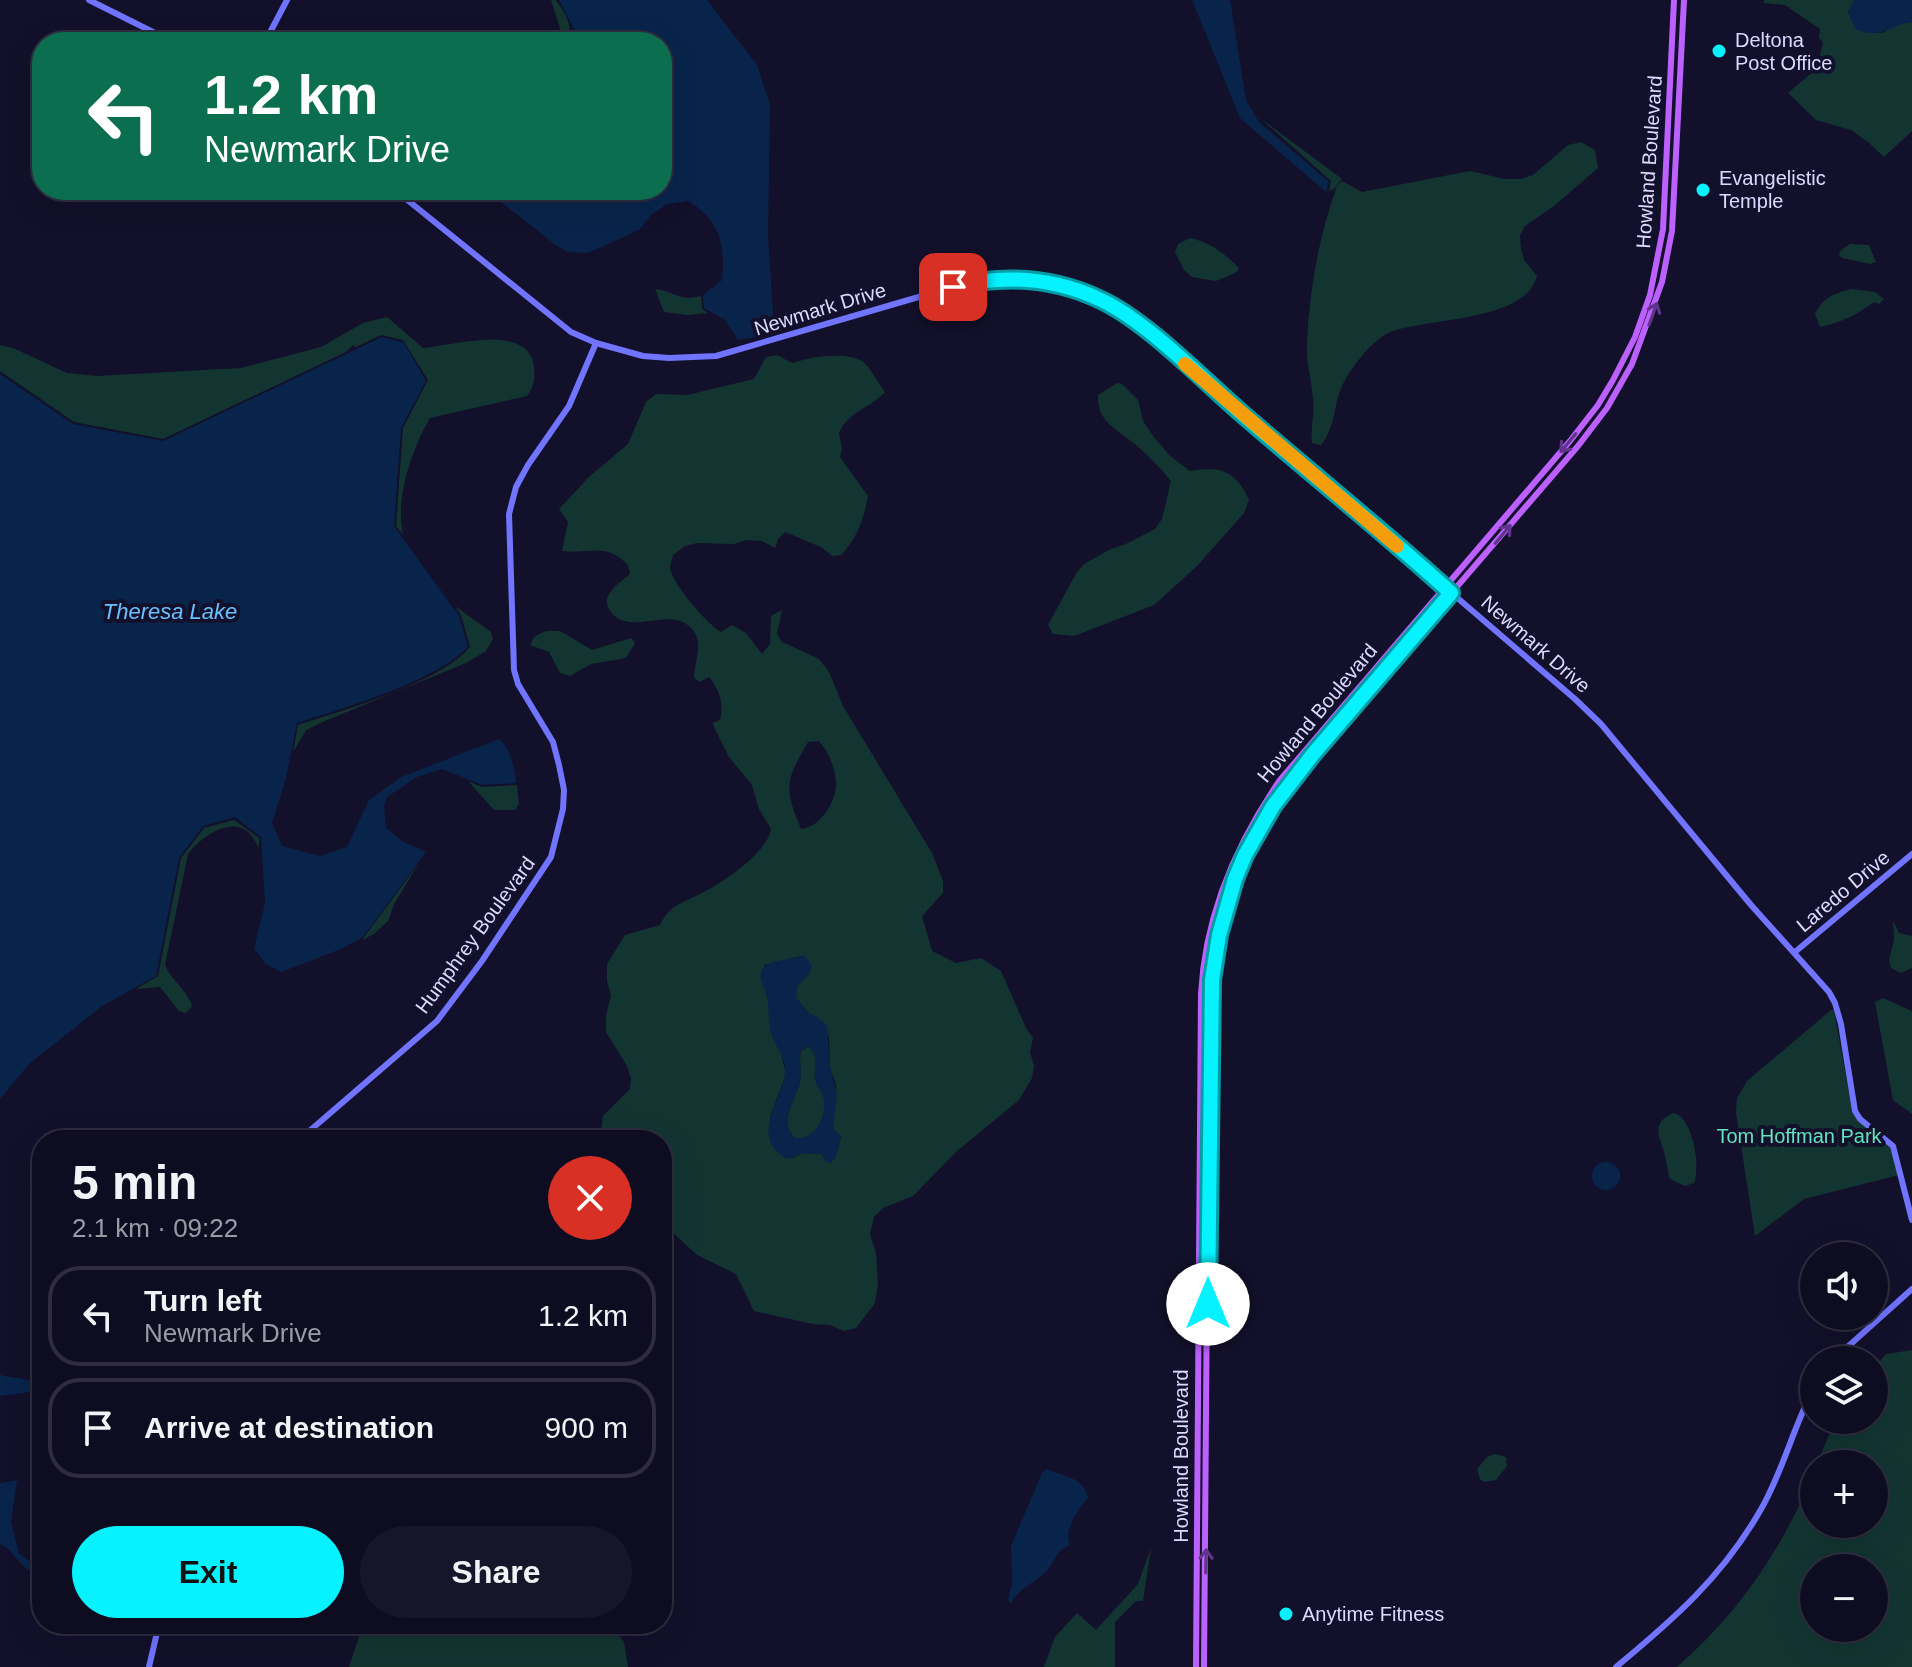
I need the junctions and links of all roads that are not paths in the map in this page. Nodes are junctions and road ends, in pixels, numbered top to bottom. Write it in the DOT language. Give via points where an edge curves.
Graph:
graph roads {
  1 [pos="89,0"];
  2 [pos="287,0"];
  3 [pos="1674,0"];
  4 [pos="1684,0"];
  5 [pos="153,32"];
  6 [pos="270,32"];
  7 [pos="1673,38"];
  8 [pos="1680,83"];
  9 [pos="407,200"];
  10 [pos="596,343"];
  11 [pos="1445,587"];
  12 [pos="1451,593"];
  13 [pos="1912,854"];
  14 [pos="1206,950"];
  15 [pos="1795,952"];
  16 [pos="1214,960"];
  17 [pos="1203,966"];
  18 [pos="1212,980"];
  19 [pos="311,1130"];
  20 [pos="1912,1220"];
  21 [pos="1912,1289"];
  22 [pos="1846,1346"];
  23 [pos="1800,1420"];
  24 [pos="1197,1524"];
  25 [pos="1207,1538"];
  26 [pos="157,1634"];
  27 [pos="149,1667"];
  28 [pos="1196,1667"];
  29 [pos="1204,1667"];
  30 [pos="1616,1667"];
  1 -- 5 [label="street"];
  2 -- 6 [label="street"];
  3 -- 7 [label="main road, Howland Boulevard"];
  4 -- 8 [label="main road, Howland Boulevard"];
  7 -- 8 [label="main road" via="1674,76"];
  7 -- 11 [label="main road, Howland Boulevard, one-way" via="1663,229 1635,337 1592,413"];
  12 -- 8 [label="main road, Howland Boulevard, one-way" via="1598,420 1643,341 1658,300 1672,231"];
  9 -- 10 [label="street, Newmark Drive" via="528,300 571,332"];
  10 -- 11 [label="street, Newmark Drive" via="643,356 701,358 970,283 1016,278 1071,288 1136,323"];
  10 -- 19 [label="street, Humphrey Boulevard" via="569,406 516,487 509,514 514,670 553,742 564,790 551,857 437,1021"];
  11 -- 12 [label="street, Newmark Drive"];
  11 -- 14 [label="main road, Howland Boulevard" via="1265,801 1227,877"];
  12 -- 15 [label="street, Newmark Drive" via="1590,712"];
  12 -- 16 [label="main road, Howland Boulevard" via="1273,806 1235,879"];
  13 -- 15 [label="street, Laredo Drive"];
  14 -- 16 [label="main road"];
  14 -- 17 [label="main road, Howland Boulevard"];
  15 -- 20 [label="street, Newmark Drive" via="1835,1003 1855,1111 1893,1146"];
  16 -- 18 [label="main road, Howland Boulevard"];
  17 -- 18 [label="main road"];
  17 -- 24 [label="main road, Howland Boulevard"];
  18 -- 25 [label="main road, Howland Boulevard"];
  21 -- 22 [label="street"];
  23 -- 30 [label="street" via="1761,1509 1728,1560 1690,1604"];
  24 -- 25 [label="main road"];
  24 -- 28 [label="main road, Howland Boulevard"];
  29 -- 25 [label="main road, Howland Boulevard, one-way"];
  26 -- 27 [label="street"];
}
